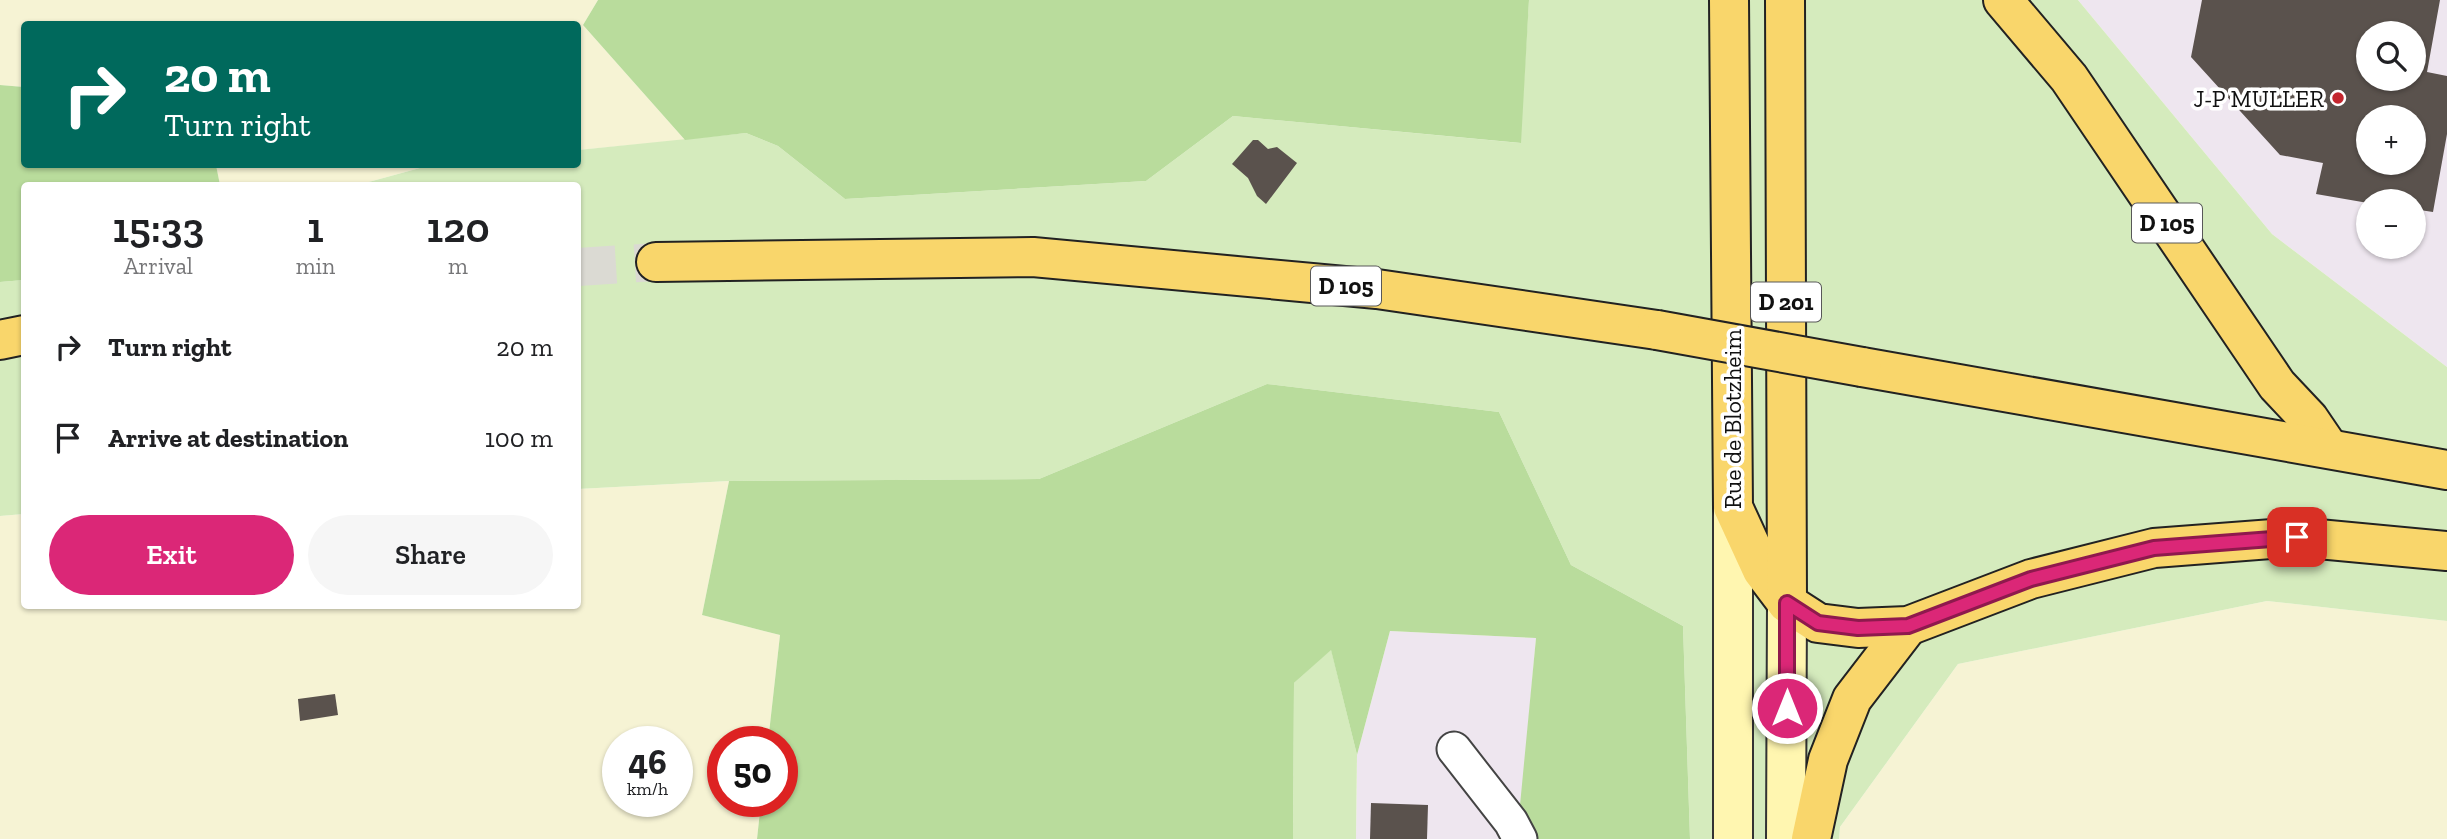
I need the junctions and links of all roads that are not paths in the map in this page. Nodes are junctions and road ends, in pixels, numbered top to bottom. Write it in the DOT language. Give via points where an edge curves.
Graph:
graph roads {
  1 [pos="1728,0"];
  2 [pos="1785,0"];
  3 [pos="2003,0"];
  4 [pos="656,262"];
  5 [pos="21,336"];
  6 [pos="0,340"];
  7 [pos="2328,447"];
  8 [pos="2447,470"];
  9 [pos="1733,507"];
  10 [pos="2447,551"];
  11 [pos="1787,603"];
  12 [pos="1908,626"];
  13 [pos="1454,750"];
  14 [pos="1520,839"];
  15 [pos="1733,839"];
  16 [pos="1786,839"];
  17 [pos="1811,839"];
  1 -- 9 [label="main road, Rue de Blotzheim / D 201"];
  2 -- 11 [label="main road, D 201"];
  3 -- 7 [label="main road, D 105" via="2069,78 2277,385 2309,418"];
  4 -- 7 [label="main road, D 105, bridge" via="1032,257 1377,289 1657,330"];
  5 -- 6 [label="main road"];
  7 -- 8 [label="main road, D 105"];
  9 -- 11 [label="main road, D 201" via="1762,570"];
  9 -- 15 [label="main road, Rue de Blotzheim / D 201"];
  10 -- 12 [label="main road" via="2297,537 2154,548 2031,579"];
  11 -- 12 [label="main road" via="1818,623 1858,628"];
  11 -- 16 [label="main road, D 201"];
  12 -- 17 [label="main road" via="1852,699 1828,760"];
  13 -- 14 [label="street"];
}
